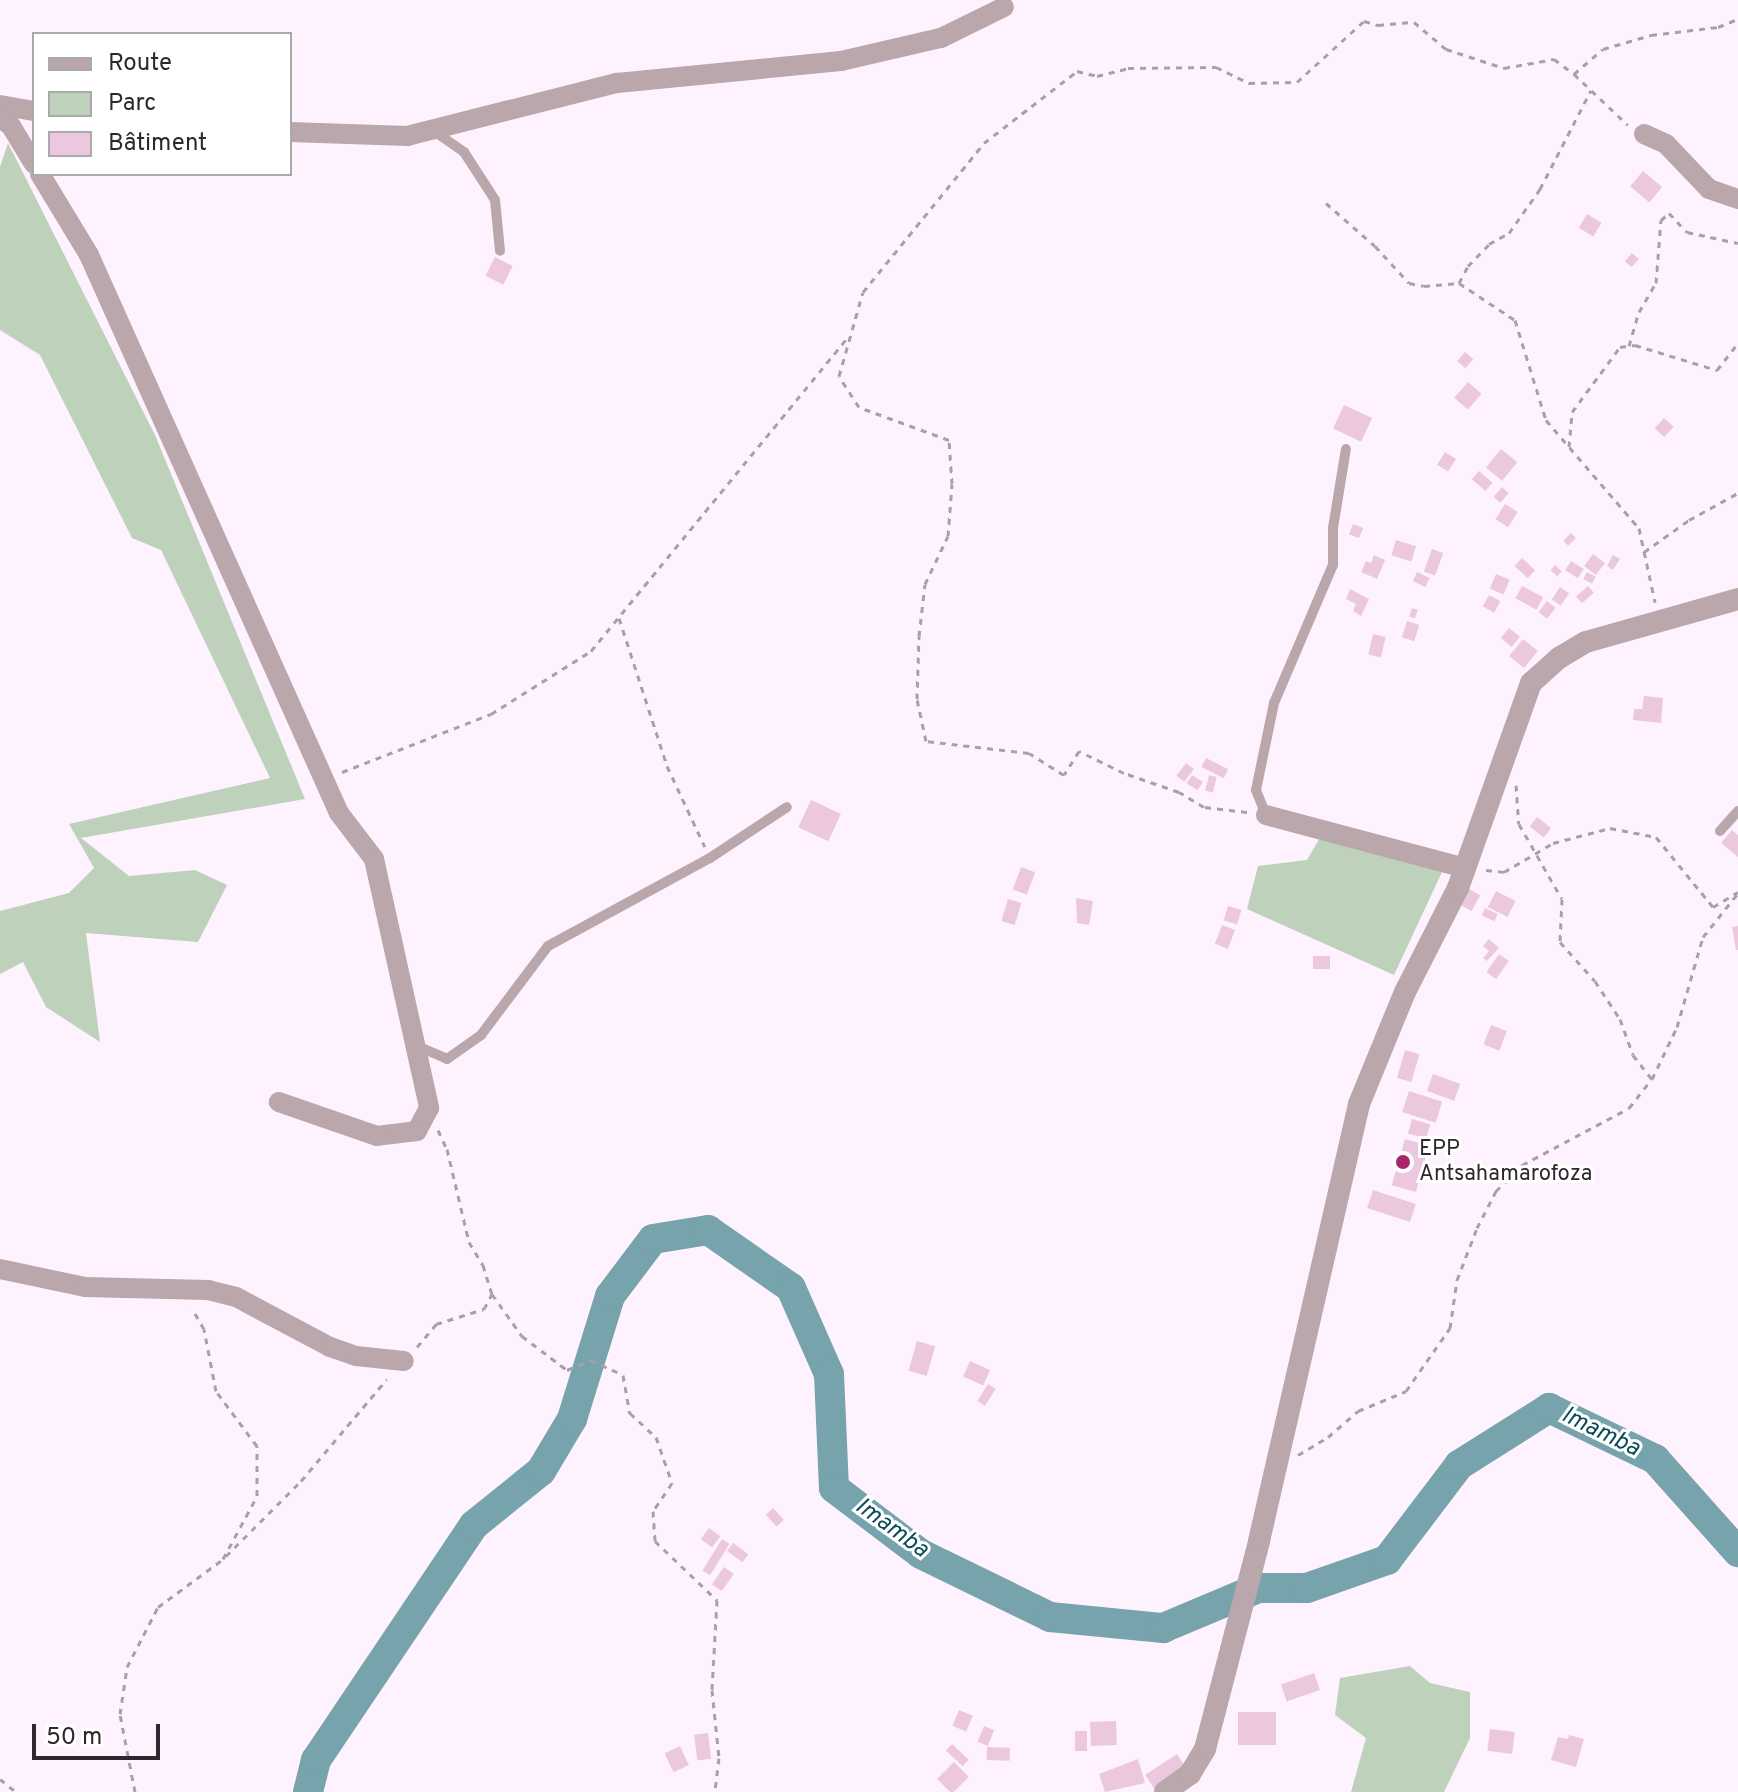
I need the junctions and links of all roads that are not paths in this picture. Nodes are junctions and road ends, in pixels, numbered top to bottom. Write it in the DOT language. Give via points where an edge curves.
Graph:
graph roads {
  1 [pos="1004,7"];
  2 [pos="0,105"];
  3 [pos="32,111"];
  4 [pos="0,118"];
  5 [pos="432,129"];
  6 [pos="292,132"];
  7 [pos="1644,134"];
  8 [pos="32,161"];
  9 [pos="41,176"];
  10 [pos="1738,199"];
  11 [pos="500,251"];
  12 [pos="1346,449"];
  13 [pos="1738,599"];
  14 [pos="787,807"];
  15 [pos="1738,811"];
  16 [pos="1266,815"];
  17 [pos="1720,831"];
  18 [pos="1465,868"];
  19 [pos="414,1044"];
  20 [pos="279,1102"];
  21 [pos="0,1269"];
  22 [pos="404,1361"];
  23 [pos="1165,1792"];
  1 -- 5 [label="street" via="941,38 841,61 617,83"];
  2 -- 3 [label="street"];
  4 -- 8 [label="street" via="11,126"];
  5 -- 6 [label="street" via="407,136"];
  5 -- 11 [label="lane" via="464,152 495,200"];
  7 -- 10 [label="street" via="1666,144 1709,189"];
  9 -- 19 [label="street" via="89,255 339,813 374,859"];
  12 -- 16 [label="lane" via="1333,528 1333,565 1274,703 1256,790"];
  13 -- 18 [label="street" via="1586,642 1531,683"];
  14 -- 19 [label="lane" via="710,858 548,946 481,1035 447,1059"];
  15 -- 17 [label="lane"];
  16 -- 18 [label="street"];
  18 -- 23 [label="street" via="1359,1104 1259,1541 1205,1749 1190,1774"];
  19 -- 20 [label="street" via="429,1108 417,1131 377,1136"];
  21 -- 22 [label="street" via="85,1287 180,1287 236,1297 307,1338 356,1356"];
}
